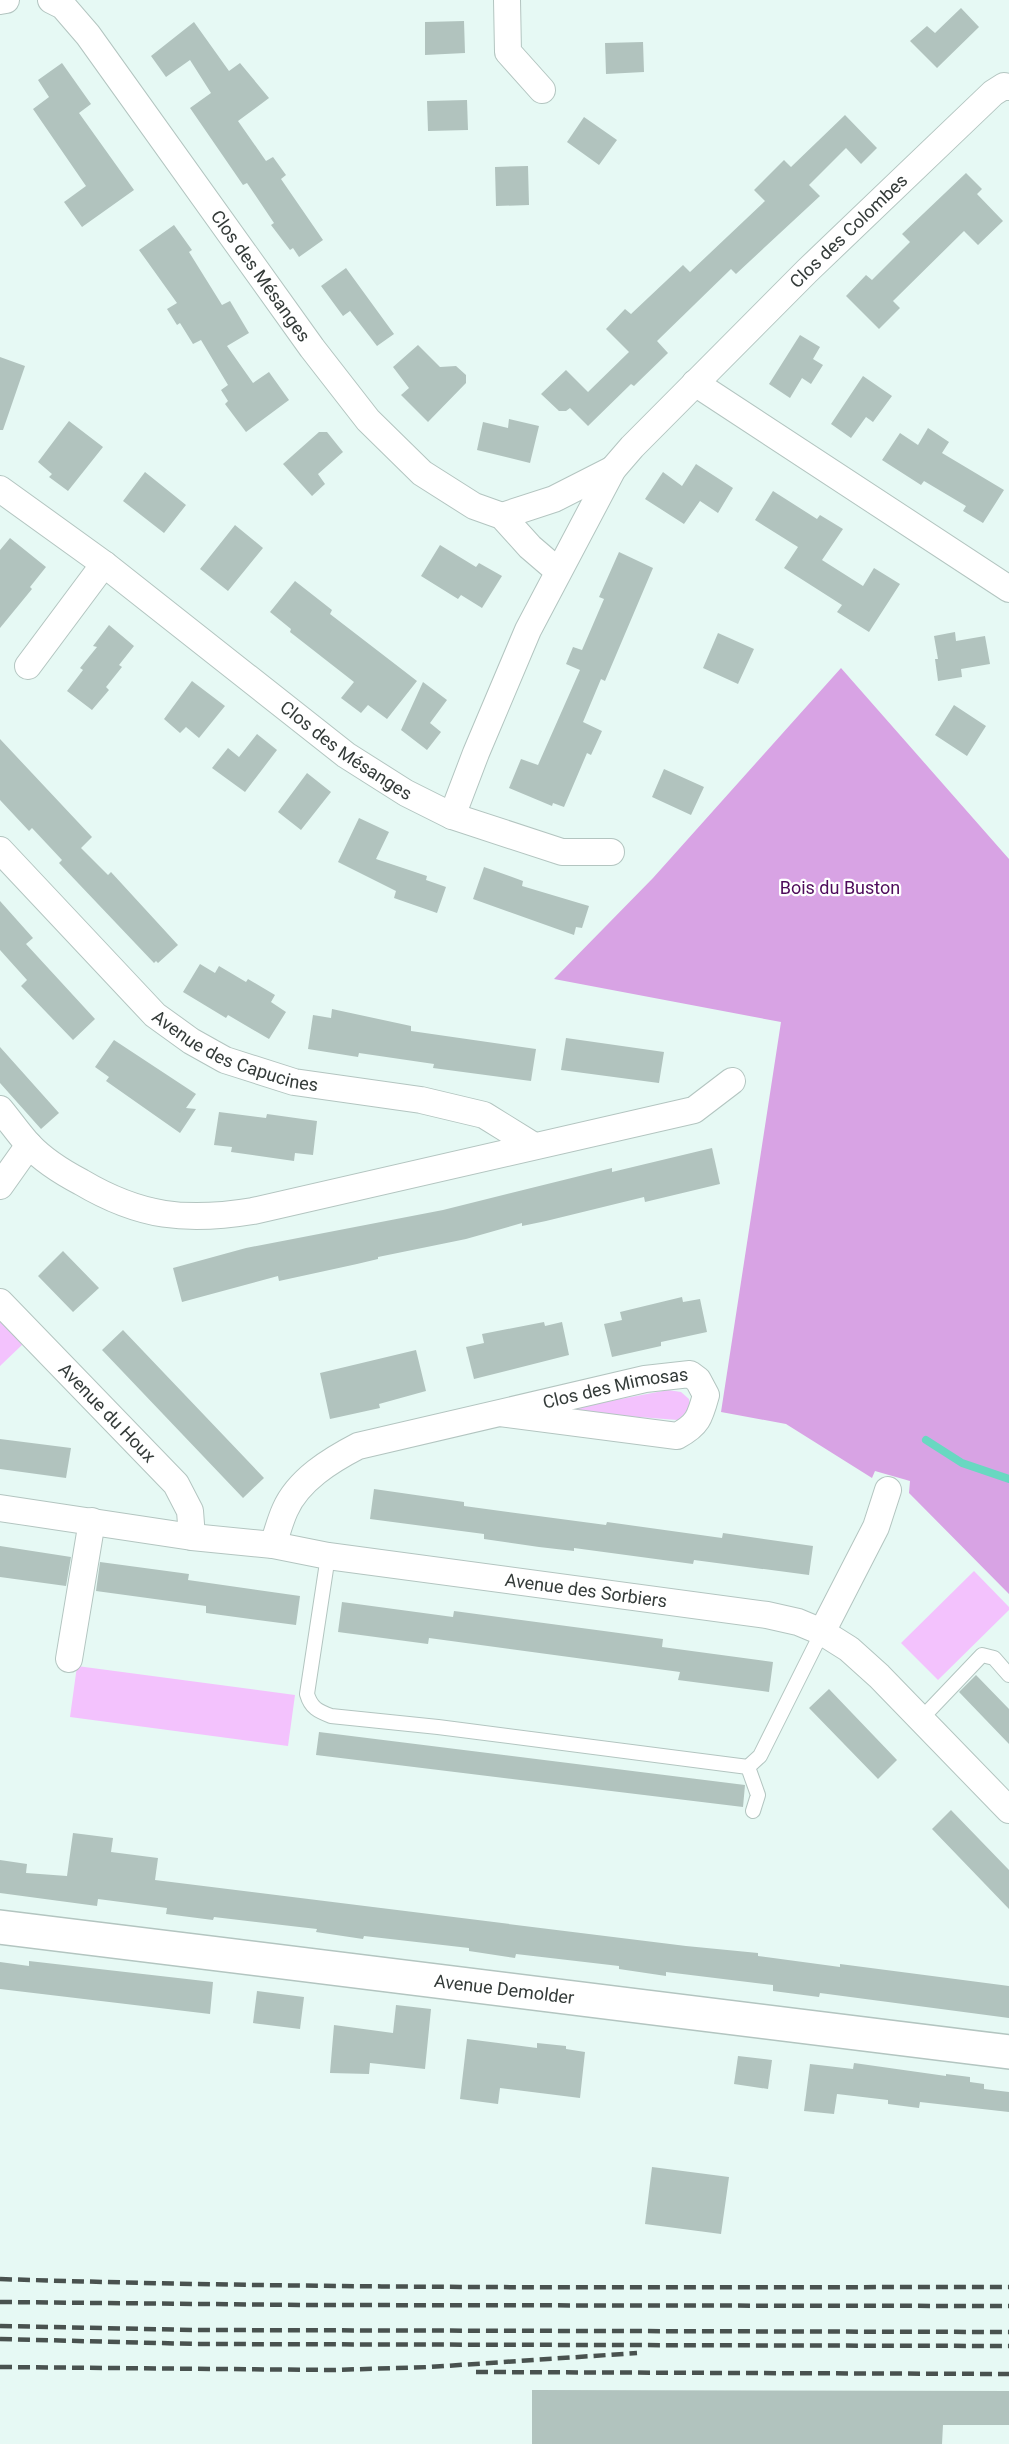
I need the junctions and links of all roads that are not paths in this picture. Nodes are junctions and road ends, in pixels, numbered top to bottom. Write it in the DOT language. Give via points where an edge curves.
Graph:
graph roads {
  1 [pos="6,0"];
  2 [pos="507,0"];
  3 [pos="0,1"];
  4 [pos="60,2"];
  5 [pos="1009,87"];
  6 [pos="542,90"];
  7 [pos="695,384"];
  8 [pos="613,469"];
  9 [pos="0,489"];
  10 [pos="502,516"];
  11 [pos="105,564"];
  12 [pos="558,571"];
  13 [pos="1009,589"];
  14 [pos="28,666"];
  15 [pos="452,816"];
  16 [pos="0,850"];
  17 [pos="611,852"];
  18 [pos="732,1081"];
  19 [pos="0,1109"];
  20 [pos="29,1145"];
  21 [pos="534,1146"];
  22 [pos="0,1186"];
  23 [pos="0,1302"];
  24 [pos="500,1413"];
  25 [pos="888,1490"];
  26 [pos="0,1508"];
  27 [pos="92,1521"];
  28 [pos="192,1537"];
  29 [pos="273,1545"];
  30 [pos="328,1556"];
  31 [pos="822,1632"];
  32 [pos="69,1659"];
  33 [pos="1009,1675"];
  34 [pos="921,1719"];
  35 [pos="748,1767"];
  36 [pos="1005,1797"];
  37 [pos="753,1811"];
  38 [pos="0,1927"];
  39 [pos="1009,2052"];
  1 -- 3 [label="street"];
  2 -- 6 [label="street" via="508,52"];
  4 -- 10 [label="street, Clos des Mésanges" via="368,420 422,473 474,506"];
  5 -- 7 [label="street, Clos des Colombes" via="1004,86 978,106"];
  7 -- 8 [label="street, Clos des Colombes"];
  7 -- 13 [label="street"];
  8 -- 10 [label="street" via="554,499"];
  8 -- 12 [label="street"];
  9 -- 11 [label="street, Clos des Mésanges"];
  10 -- 12 [label="street, Clos des Mésanges"];
  11 -- 14 [label="street"];
  11 -- 15 [label="street, Clos des Mésanges" via="346,755 406,793"];
  12 -- 15 [label="street" via="528,630"];
  15 -- 17 [label="street, Clos des Mésanges" via="562,852"];
  16 -- 21 [label="street, Avenue des Capucines" via="156,1015 225,1060 294,1083 421,1100 484,1115"];
  18 -- 21 [label="street" via="694,1110"];
  19 -- 20 [label="street"];
  20 -- 21 [label="street" via="67,1175 116,1201 157,1213 202,1217 253,1210"];
  20 -- 22 [label="street"];
  23 -- 28 [label="street, Avenue du Houx" via="176,1484 190,1511"];
  24 -- 24 [label="street, Clos des Mimosas" via="678,1436 692,1428 706,1395 690,1374 645,1379"];
  24 -- 29 [label="street, Clos des Mimosas" via="358,1446 331,1460 308,1480 286,1508"];
  25 -- 31 [label="street" via="876,1527"];
  26 -- 27 [label="street, Avenue des Sorbiers"];
  27 -- 28 [label="street, Avenue des Sorbiers"];
  27 -- 32 [label="street"];
  28 -- 29 [label="street, Avenue des Sorbiers"];
  29 -- 30 [label="street, Avenue des Sorbiers"];
  30 -- 31 [label="street, Avenue des Sorbiers" via="767,1615"];
  30 -- 35 [label="lane" via="308,1694 310,1704 318,1711 331,1716"];
  31 -- 34 [label="street, Avenue des Sorbiers" via="849,1649"];
  31 -- 35 [label="lane" via="760,1756"];
  33 -- 34 [label="lane" via="994,1658 982,1655"];
  34 -- 36 [label="street, Avenue des Sorbiers"];
  35 -- 37 [label="lane" via="758,1795"];
  38 -- 39 [label="street, Avenue Demolder"];
}
